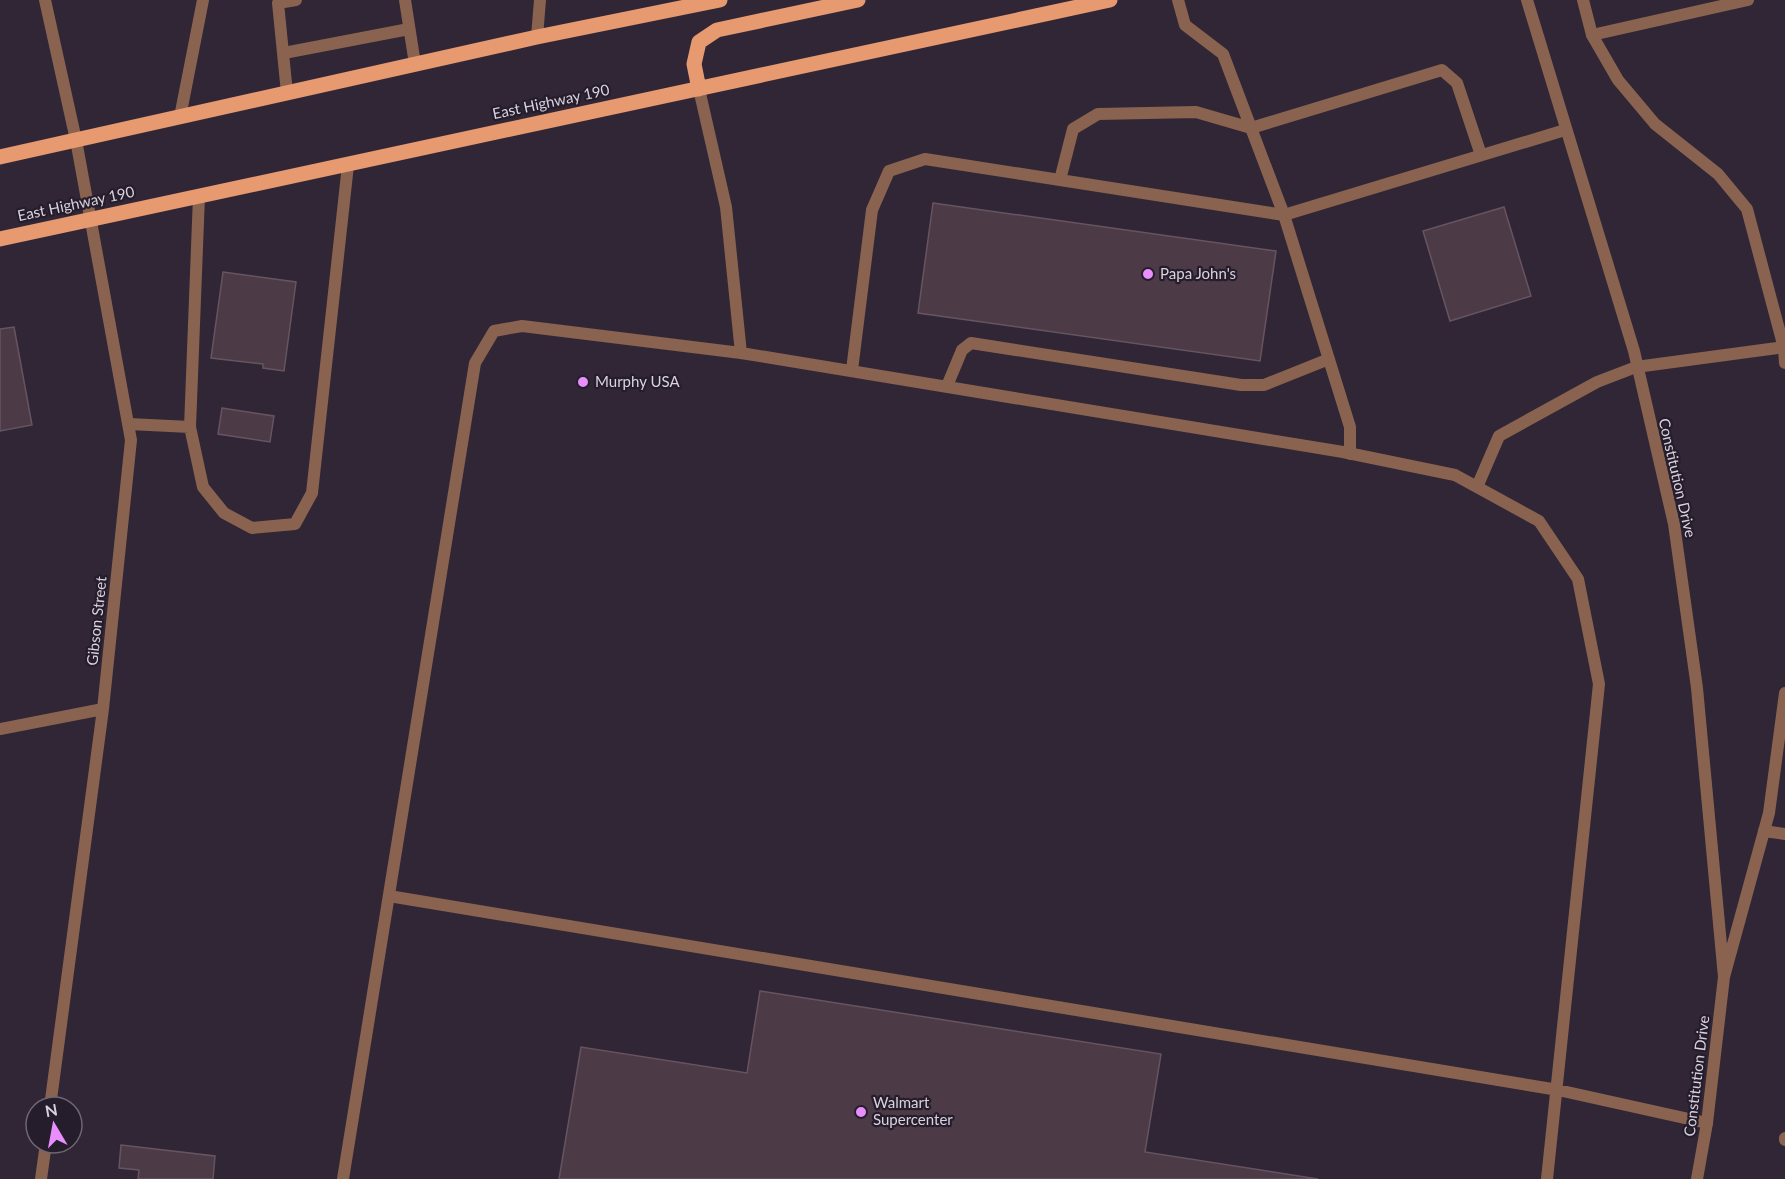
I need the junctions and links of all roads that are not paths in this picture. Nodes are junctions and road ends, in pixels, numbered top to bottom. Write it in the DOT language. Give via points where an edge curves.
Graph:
graph roads {
  1 [pos="45,0"];
  2 [pos="203,0"];
  3 [pos="296,0"];
  4 [pos="405,0"];
  5 [pos="540,0"];
  6 [pos="720,0"];
  7 [pos="858,0"];
  8 [pos="1110,0"];
  9 [pos="1178,0"];
  10 [pos="1527,0"];
  11 [pos="1583,0"];
  12 [pos="1748,0"];
  13 [pos="409,29"];
  14 [pos="1592,35"];
  15 [pos="537,37"];
  16 [pos="284,53"];
  17 [pos="415,64"];
  18 [pos="699,89"];
  19 [pos="287,93"];
  20 [pos="180,117"];
  21 [pos="1251,128"];
  22 [pos="1565,130"];
  23 [pos="76,140"];
  24 [pos="1481,155"];
  25 [pos="0,157"];
  26 [pos="348,165"];
  27 [pos="1060,180"];
  28 [pos="199,196"];
  29 [pos="1284,215"];
  30 [pos="92,219"];
  31 [pos="0,239"];
  32 [pos="1784,347"];
  33 [pos="741,352"];
  34 [pos="1329,359"];
  35 [pos="1785,363"];
  36 [pos="1636,367"];
  37 [pos="852,370"];
  38 [pos="947,386"];
  39 [pos="129,424"];
  40 [pos="190,427"];
  41 [pos="1350,454"];
  42 [pos="1477,488"];
  43 [pos="1785,693"];
  44 [pos="103,709"];
  45 [pos="0,729"];
  46 [pos="1781,755"];
  47 [pos="1764,831"];
  48 [pos="1785,834"];
  49 [pos="389,896"];
  50 [pos="1724,977"];
  51 [pos="1558,1090"];
  52 [pos="52,1095"];
  53 [pos="1707,1123"];
  54 [pos="44,1155"];
  55 [pos="41,1179"];
  56 [pos="343,1179"];
  57 [pos="1547,1179"];
  58 [pos="1697,1179"];
  1 -- 23 [label="street, Gibson Street"];
  2 -- 20 [label="street"];
  3 -- 16 [label="street" via="278,3"];
  4 -- 13 [label="street"];
  5 -- 15 [label="street"];
  6 -- 15 [label="main road"];
  7 -- 18 [label="main road" via="717,30 699,42 694,64"];
  8 -- 18 [label="main road, East Highway 190"];
  9 -- 21 [label="street" via="1185,26 1223,54"];
  10 -- 22 [label="street, Constitution Drive"];
  11 -- 14 [label="street"];
  12 -- 14 [label="street"];
  13 -- 16 [label="street"];
  13 -- 17 [label="street"];
  14 -- 32 [label="street" via="1618,80 1655,124 1718,174 1747,209"];
  15 -- 17 [label="main road"];
  16 -- 19 [label="street"];
  17 -- 19 [label="main road"];
  18 -- 26 [label="main road, East Highway 190"];
  18 -- 33 [label="street" via="726,207"];
  19 -- 20 [label="main road"];
  20 -- 23 [label="main road"];
  21 -- 24 [label="street" via="1442,70 1456,83"];
  21 -- 27 [label="street" via="1196,112 1098,114 1072,129"];
  21 -- 29 [label="street"];
  22 -- 24 [label="street"];
  22 -- 36 [label="street, Constitution Drive"];
  23 -- 25 [label="main road"];
  23 -- 30 [label="street, Gibson Street"];
  24 -- 29 [label="street"];
  26 -- 28 [label="main road, East Highway 190"];
  26 -- 40 [label="street" via="312,493 295,524 252,528 224,513 203,487"];
  27 -- 29 [label="street"];
  27 -- 37 [label="street" via="925,159 889,171 872,210"];
  28 -- 30 [label="main road, East Highway 190"];
  28 -- 40 [label="street"];
  29 -- 34 [label="street"];
  30 -- 31 [label="main road, East Highway 190"];
  30 -- 39 [label="street, Gibson Street"];
  32 -- 35 [label="street"];
  32 -- 36 [label="street"];
  33 -- 37 [label="street"];
  33 -- 49 [label="street" via="522,326 494,331 475,363"];
  34 -- 38 [label="street" via="1264,385 1241,385 971,343 962,350"];
  34 -- 41 [label="street" via="1350,427"];
  36 -- 42 [label="street" via="1597,382 1499,436"];
  36 -- 50 [label="street, Constitution Drive" via="1674,524 1697,688"];
  37 -- 38 [label="street"];
  38 -- 41 [label="street"];
  39 -- 40 [label="street"];
  39 -- 44 [label="street, Gibson Street" via="131,440"];
  41 -- 42 [label="street" via="1455,475"];
  42 -- 51 [label="street" via="1539,521 1578,579 1599,684"];
  43 -- 46 [label="street, Constitution Drive"];
  44 -- 45 [label="street"];
  44 -- 52 [label="street, Gibson Street"];
  46 -- 47 [label="street, Constitution Drive"];
  47 -- 48 [label="street"];
  47 -- 50 [label="street, Constitution Drive"];
  49 -- 51 [label="street"];
  49 -- 56 [label="street"];
  50 -- 53 [label="street, Constitution Drive"];
  51 -- 53 [label="street"];
  51 -- 57 [label="street"];
  53 -- 58 [label="street, Constitution Drive"];
  54 -- 55 [label="street"];
}
